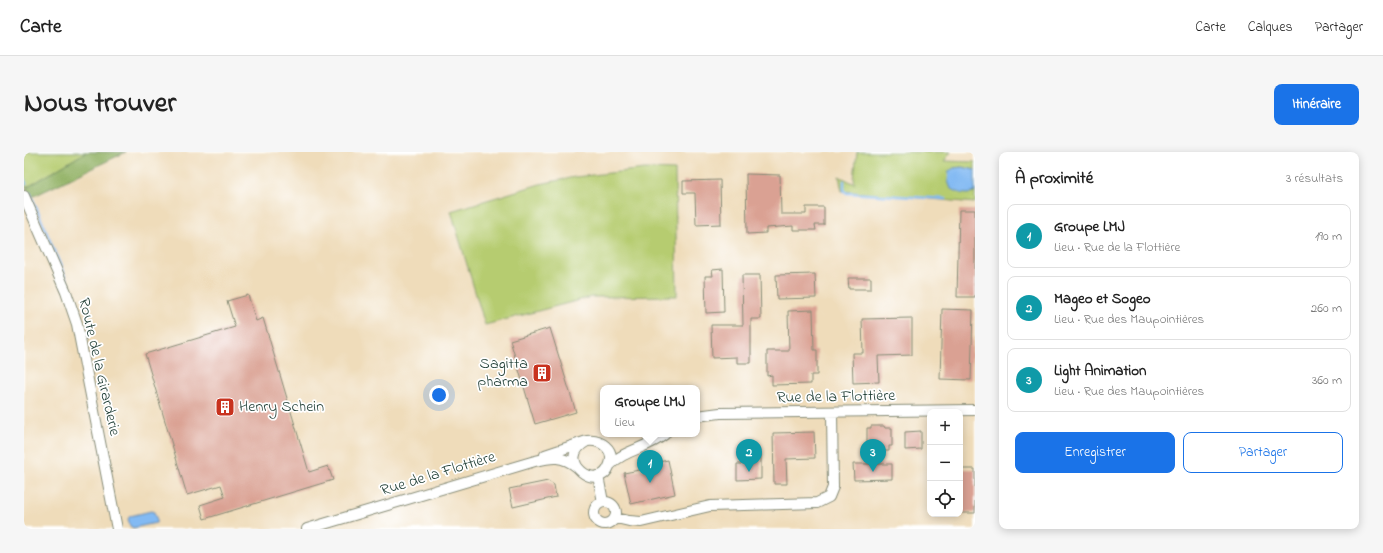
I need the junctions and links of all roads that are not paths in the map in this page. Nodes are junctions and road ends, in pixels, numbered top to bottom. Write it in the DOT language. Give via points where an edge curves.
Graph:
graph roads {
  1 [pos="24,196"];
  2 [pos="975,410"];
  3 [pos="832,412"];
  4 [pos="700,416"];
  5 [pos="661,437"];
  6 [pos="587,441"];
  7 [pos="654,443"];
  8 [pos="608,449"];
  9 [pos="535,461"];
  10 [pos="610,465"];
  11 [pos="577,467"];
  12 [pos="598,476"];
  13 [pos="602,502"];
  14 [pos="616,518"];
  15 [pos="117,529"];
  16 [pos="307,529"];
  1 -- 15 [label="street, Route de la Girarderie" via="66,292 77,324"];
  2 -- 3 [label="street, Rue de la Flottière"];
  3 -- 4 [label="street, Rue de la Flottière" via="720,413"];
  3 -- 14 [label="street" via="834,487 829,497 817,503 710,506 641,522"];
  5 -- 7 [label="street"];
  6 -- 8 [label="street" via="599,441"];
  6 -- 9 [label="street" via="546,454"];
  6 -- 11 [label="street" via="577,449"];
  7 -- 8 [label="street"];
  7 -- 10 [label="street" via="619,457"];
  8 -- 10 [label="street" via="611,454"];
  9 -- 11 [label="street, Rue de la Flottière" via="559,458"];
  9 -- 16 [label="street, Rue de la Flottière"];
  10 -- 12 [label="street"];
  11 -- 12 [label="street" via="586,475"];
  12 -- 13 [label="street"];
  13 -- 14 [label="street" via="615,507"];
  13 -- 14 [label="street" via="594,510 597,521 607,525"];
}
